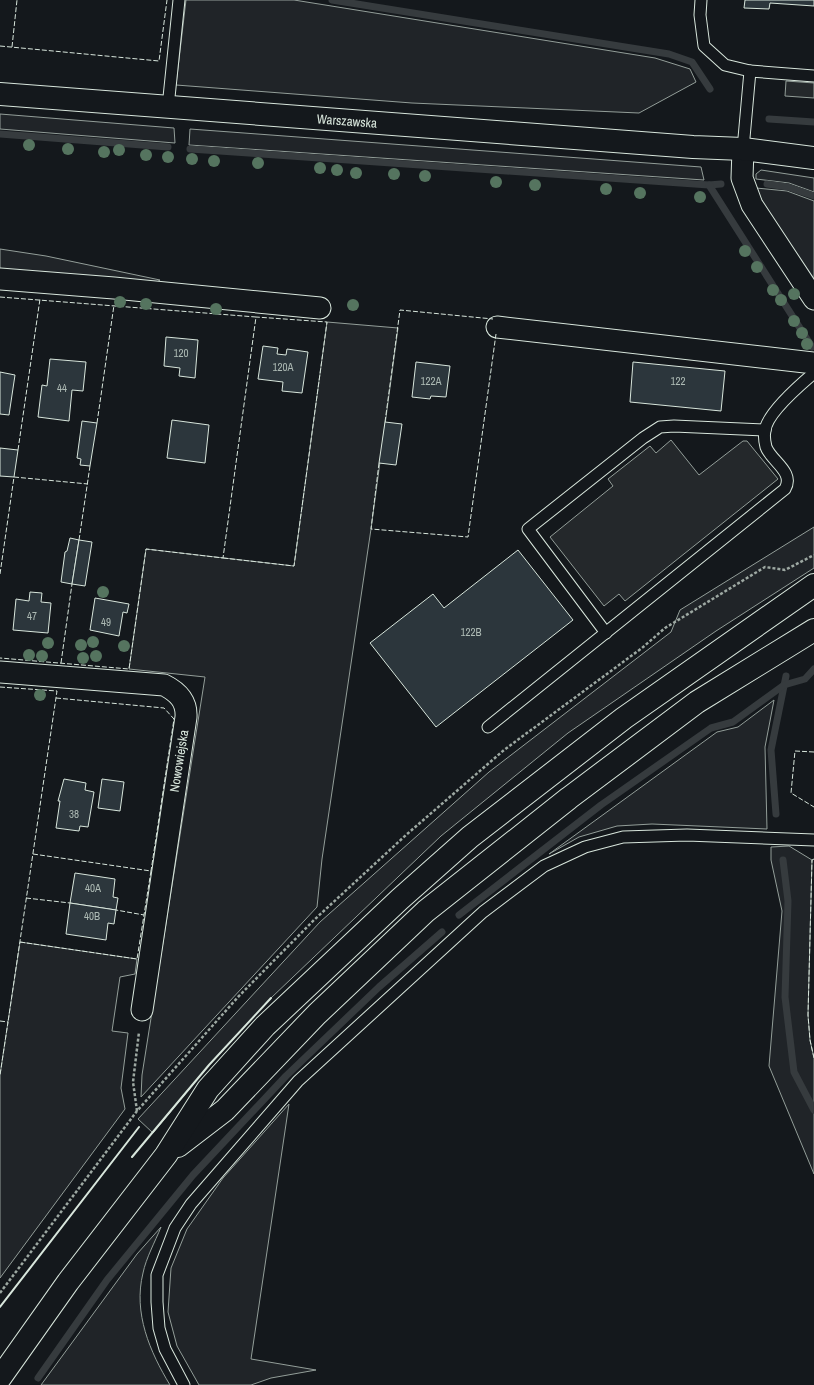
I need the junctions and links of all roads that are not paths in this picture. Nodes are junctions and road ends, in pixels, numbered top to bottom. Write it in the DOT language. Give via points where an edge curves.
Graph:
graph roads {
  1 [pos="179,0"];
  2 [pos="701,0"];
  3 [pos="750,71"];
  4 [pos="814,76"];
  5 [pos="0,94"];
  6 [pos="168,107"];
  7 [pos="743,149"];
  8 [pos="814,158"];
  9 [pos="0,279"];
  10 [pos="814,299"];
  11 [pos="320,308"];
  12 [pos="497,327"];
  13 [pos="814,363"];
  14 [pos="814,373"];
  15 [pos="764,430"];
  16 [pos="814,585"];
  17 [pos="814,630"];
  18 [pos="606,632"];
  19 [pos="0,672"];
  20 [pos="488,727"];
  21 [pos="814,840"];
  22 [pos="142,1010"];
  23 [pos="166,1155"];
  24 [pos="0,1378"];
  25 [pos="184,1385"];
  1 -- 6 [label="lane"];
  2 -- 3 [label="lane" via="704,46 725,65"];
  3 -- 4 [label="lane"];
  3 -- 7 [label="lane"];
  5 -- 6 [label="main road, Warszawska"];
  6 -- 7 [label="main road, Warszawska"];
  7 -- 8 [label="main road, Warszawska"];
  7 -- 10 [label="street" via="742,178 752,205"];
  9 -- 11 [label="street"];
  12 -- 13 [label="street"];
  14 -- 15 [label="lane" via="796,387 775,411"];
  15 -- 18 [label="lane" via="766,447 786,474 788,480 785,489"];
  15 -- 18 [label="lane" via="660,427 528,529"];
  16 -- 23 [label="main road" via="624,718 470,837 265,1026 208,1089"];
  17 -- 23 [label="main road" via="697,702 568,798 426,911 318,1014 225,1110"];
  18 -- 20 [label="lane"];
  19 -- 22 [label="street, Nowowiejska" via="164,685 174,690 183,700 186,717"];
  21 -- 25 [label="lane" via="623,837 585,847 544,866 483,912 298,1081 191,1204 175,1228 157,1275 157,1302 159,1328 165,1349"];
  23 -- 24 [label="main road" via="68,1282"];
}
